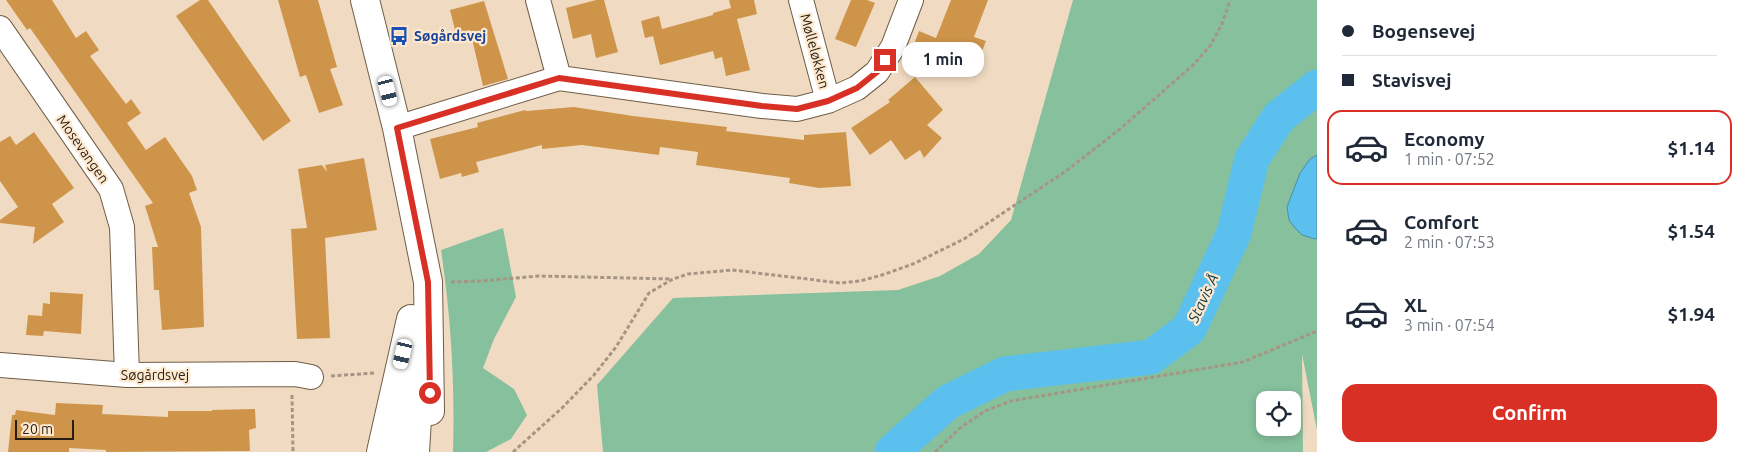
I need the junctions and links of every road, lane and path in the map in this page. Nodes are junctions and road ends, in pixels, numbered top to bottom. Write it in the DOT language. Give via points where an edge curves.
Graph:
graph roads {
  1 [pos="365,0"];
  2 [pos="538,0"];
  3 [pos="801,0"];
  4 [pos="911,0"];
  5 [pos="1230,0"];
  6 [pos="0,28"];
  7 [pos="559,78"];
  8 [pos="828,101"];
  9 [pos="397,128"];
  10 [pos="408,190"];
  11 [pos="672,279"];
  12 [pos="428,282"];
  13 [pos="411,319"];
  14 [pos="1317,331"];
  15 [pos="0,365"];
  16 [pos="382,372"];
  17 [pos="128,375"];
  18 [pos="303,376"];
  19 [pos="293,452"];
  20 [pos="381,452"];
  21 [pos="400,452"];
  22 [pos="415,452"];
  23 [pos="428,452"];
  24 [pos="513,452"];
  25 [pos="935,452"];
  1 -- 9 [label="street"];
  2 -- 7 [label="street"];
  3 -- 8 [label="street, Mølleløkken"];
  4 -- 8 [label="street" via="893,47 877,72 857,88"];
  5 -- 11 [label="path" via="1210,46 1192,66 1066,171 964,239 912,264 860,281 840,283 732,270 688,274"];
  6 -- 17 [label="street, Mosevangen" via="111,189 122,227"];
  7 -- 8 [label="street" via="797,109"];
  7 -- 9 [label="street"];
  9 -- 10 [label="street"];
  10 -- 12 [label="street"];
  10 -- 13 [label="street"];
  11 -- 12 [label="path" via="539,276"];
  11 -- 24 [label="path" via="649,293 616,347 594,375"];
  12 -- 23 [label="street"];
  13 -- 20 [label="street"];
  13 -- 21 [label="street"];
  13 -- 22 [label="street" via="418,402"];
  14 -- 25 [label="path" via="1243,362 1011,401 960,428"];
  15 -- 17 [label="street, Søgårdsvej"];
  16 -- 18 [label="path"];
  17 -- 18 [label="street, Søgårdsvej"];
  18 -- 19 [label="path" via="292,397"];
}
